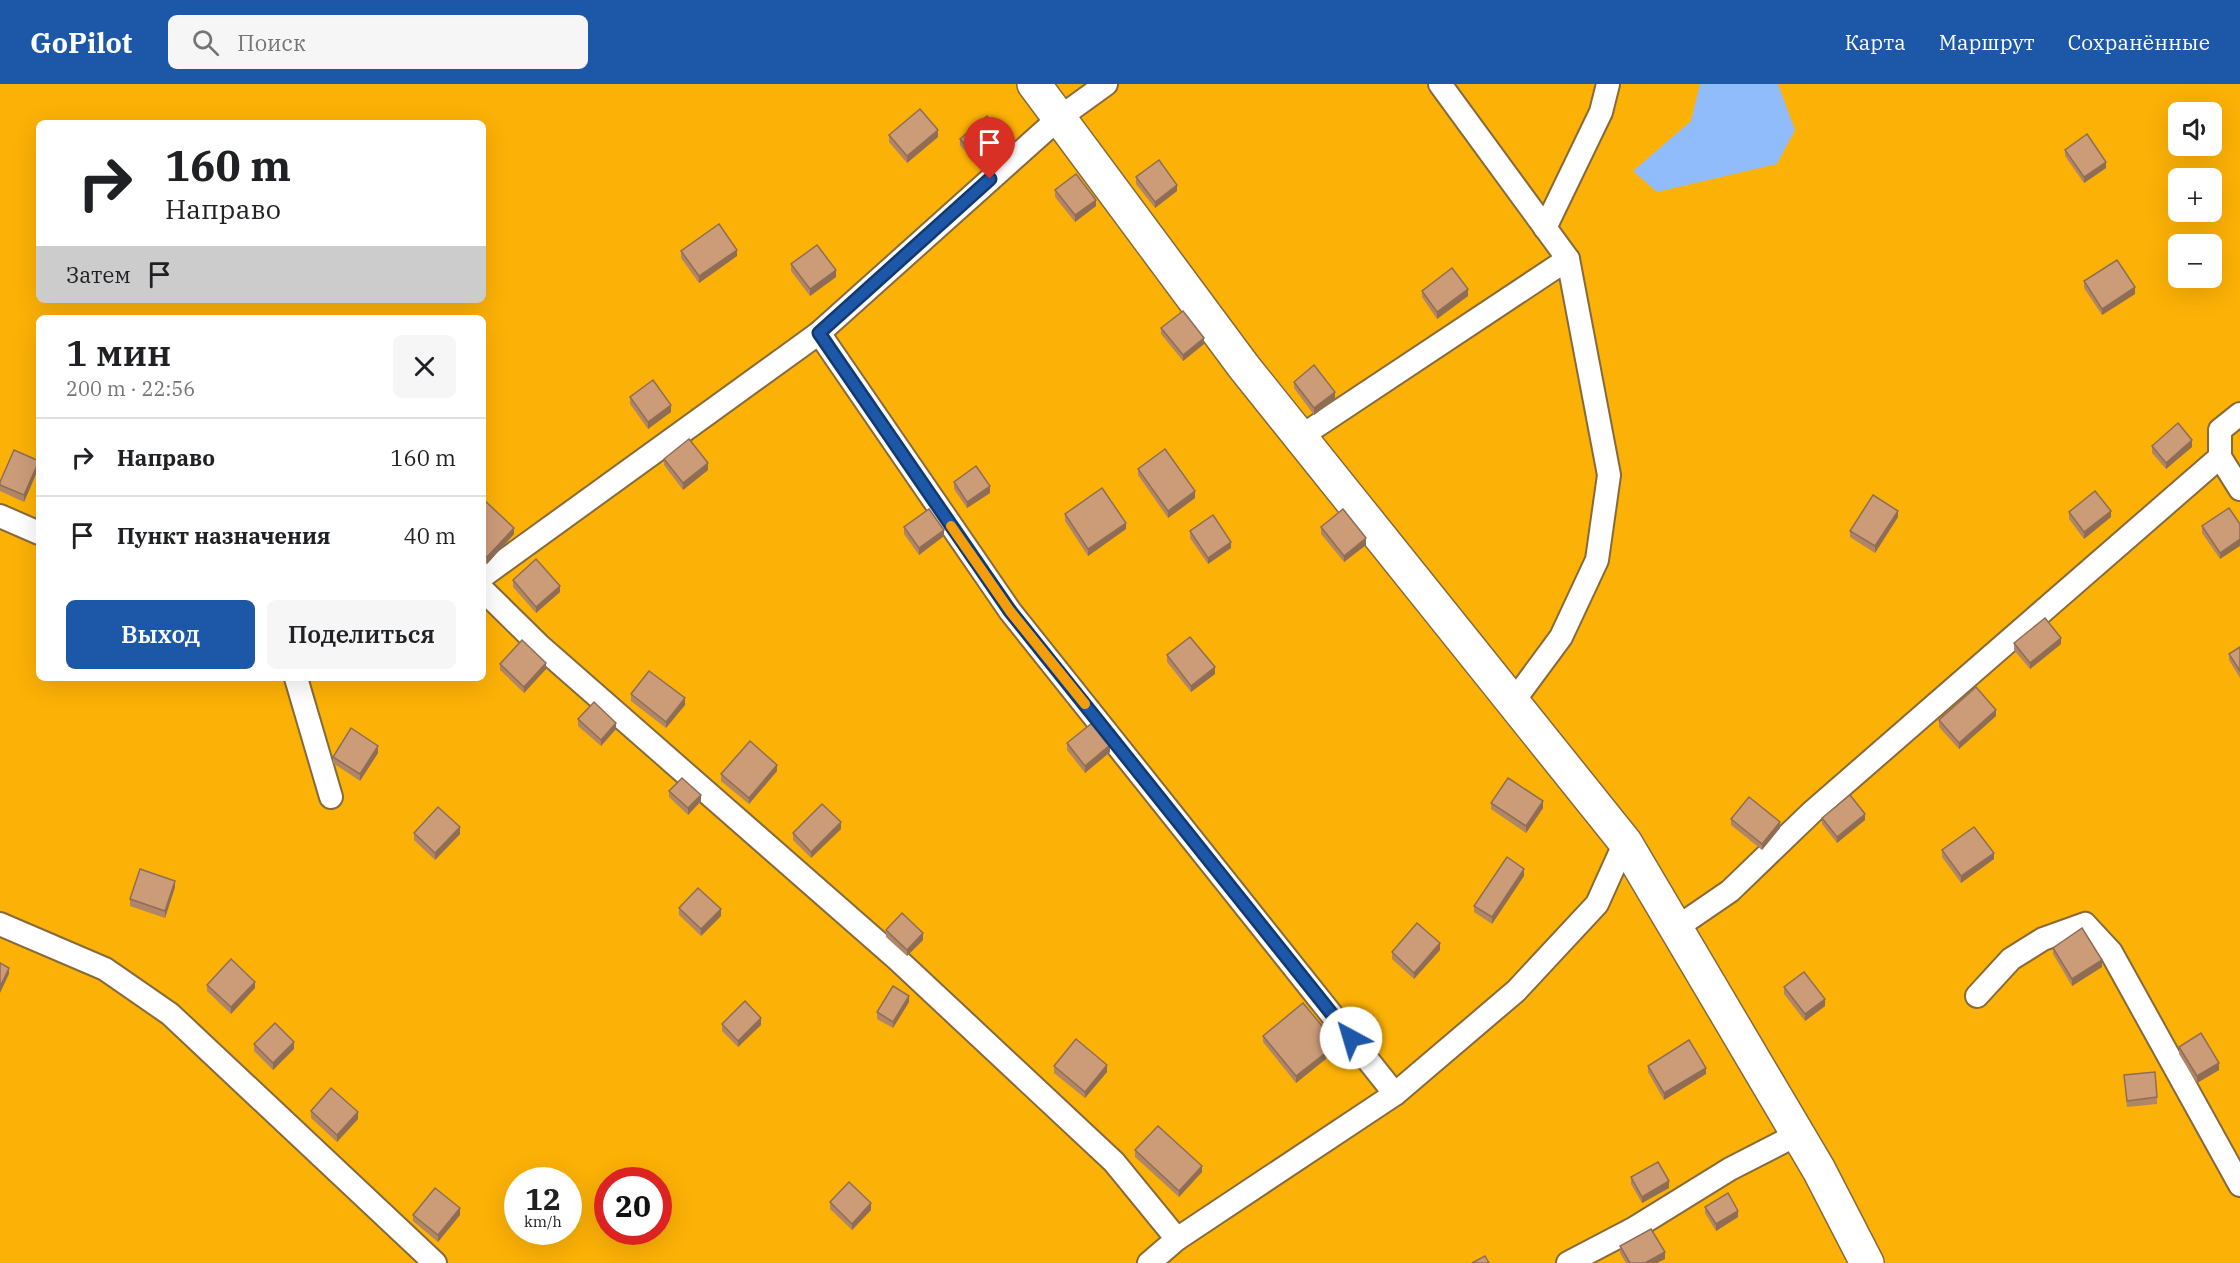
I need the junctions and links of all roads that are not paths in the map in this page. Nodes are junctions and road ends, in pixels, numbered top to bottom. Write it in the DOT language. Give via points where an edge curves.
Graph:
graph roads {
  1 [pos="1034,84"];
  2 [pos="1106,84"];
  3 [pos="1440,84"];
  4 [pos="1608,84"];
  5 [pos="1059,118"];
  6 [pos="1545,228"];
  7 [pos="1568,259"];
  8 [pos="819,333"];
  9 [pos="2240,414"];
  10 [pos="1300,437"];
  11 [pos="2220,457"];
  12 [pos="2240,489"];
  13 [pos="0,516"];
  14 [pos="36,532"];
  15 [pos="486,574"];
  16 [pos="486,593"];
  17 [pos="297,681"];
  18 [pos="1513,702"];
  19 [pos="331,797"];
  20 [pos="1625,842"];
  21 [pos="0,924"];
  22 [pos="1676,928"];
  23 [pos="1977,996"];
  24 [pos="1395,1094"];
  25 [pos="1798,1134"];
  26 [pos="2240,1185"];
  27 [pos="1177,1239"];
  28 [pos="435,1263"];
  29 [pos="1149,1263"];
  30 [pos="1568,1263"];
  31 [pos="1867,1263"];
  1 -- 5 [label="street"];
  2 -- 5 [label="lane"];
  3 -- 6 [label="lane"];
  4 -- 6 [label="lane" via="1601,112"];
  5 -- 8 [label="lane"];
  5 -- 10 [label="street"];
  6 -- 7 [label="lane"];
  7 -- 10 [label="lane"];
  7 -- 18 [label="lane" via="1609,475 1597,560 1561,638"];
  8 -- 15 [label="lane"];
  8 -- 24 [label="lane" via="1010,611"];
  9 -- 11 [label="lane" via="2220,430"];
  10 -- 18 [label="street"];
  11 -- 12 [label="lane"];
  11 -- 22 [label="lane" via="1846,782 1730,891"];
  13 -- 14 [label="lane"];
  16 -- 27 [label="lane" via="540,646 923,983 1114,1162"];
  17 -- 19 [label="lane"];
  18 -- 20 [label="street"];
  20 -- 22 [label="street"];
  20 -- 24 [label="lane" via="1597,904 1516,992"];
  21 -- 28 [label="lane" via="105,969 170,1014"];
  22 -- 25 [label="street"];
  23 -- 26 [label="lane" via="2011,959 2043,939 2085,924 2111,952"];
  24 -- 27 [label="lane"];
  25 -- 30 [label="lane"];
  25 -- 31 [label="street"];
  27 -- 29 [label="lane"];
}
